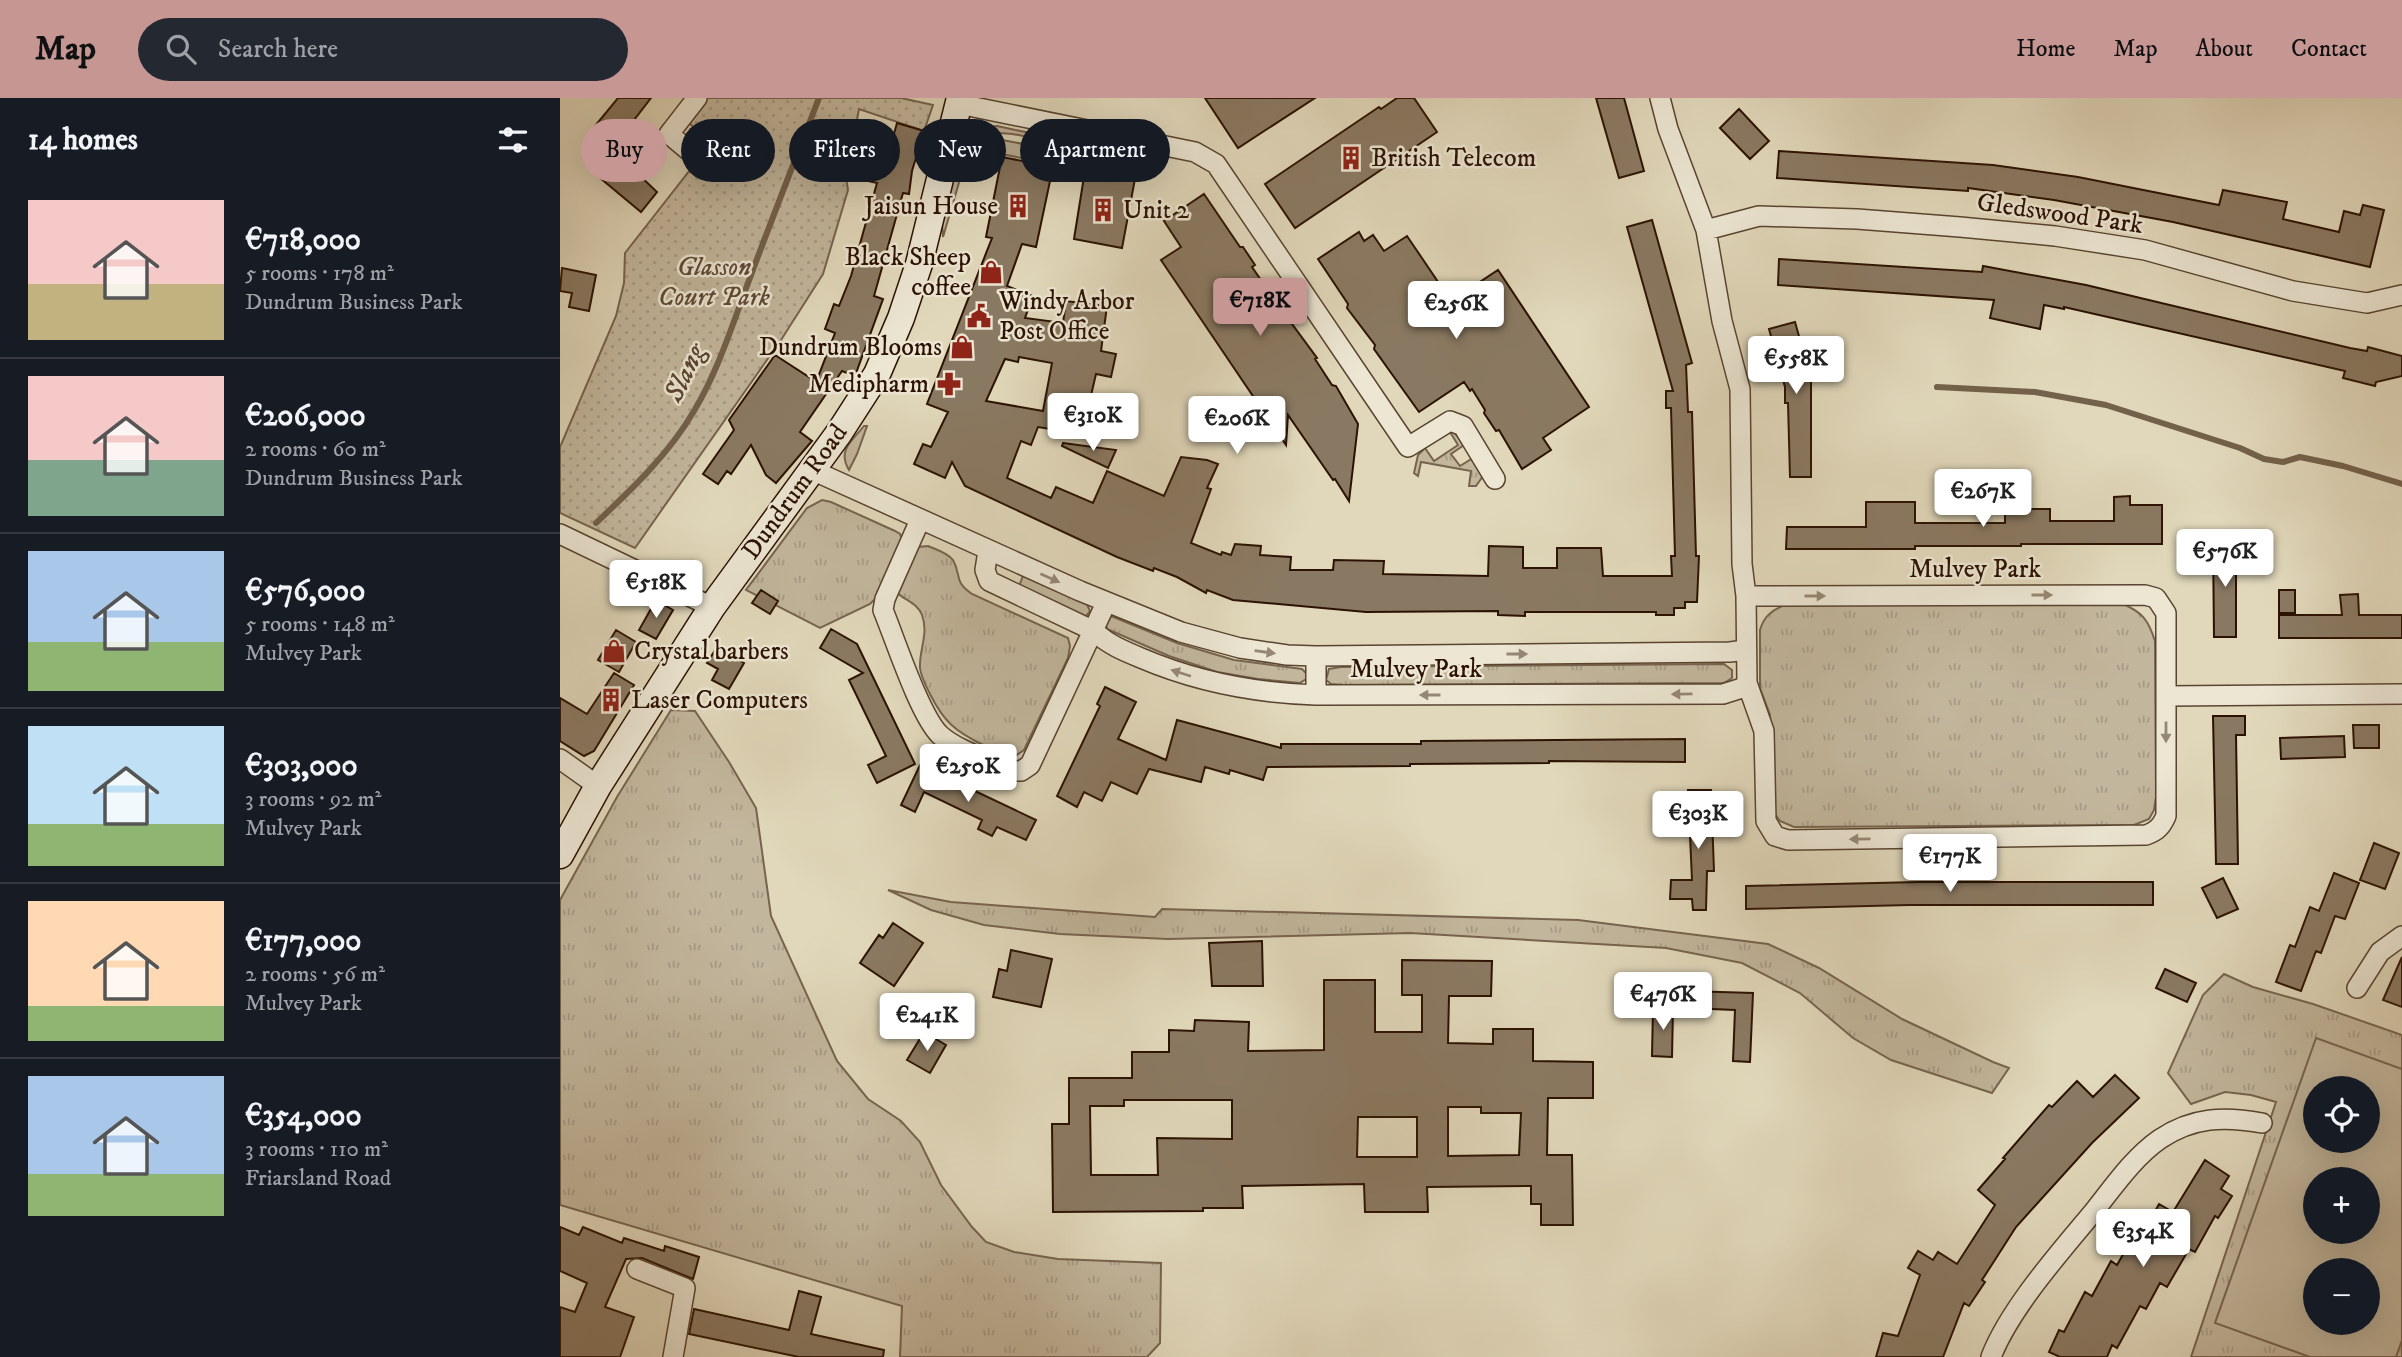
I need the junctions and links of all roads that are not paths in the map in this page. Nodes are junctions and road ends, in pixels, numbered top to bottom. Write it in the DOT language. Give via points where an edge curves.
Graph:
graph roads {
  1 [pos="696,98"];
  2 [pos="1660,98"];
  3 [pos="960,101"];
  4 [pos="681,144"];
  5 [pos="1706,230"];
  6 [pos="2402,295"];
  7 [pos="812,470"];
  8 [pos="1495,479"];
  9 [pos="920,520"];
  10 [pos="560,534"];
  11 [pos="988,551"];
  12 [pos="1746,596"];
  13 [pos="1106,603"];
  14 [pos="712,607"];
  15 [pos="1094,631"];
  16 [pos="1746,650"];
  17 [pos="1316,656"];
  18 [pos="1747,683"];
  19 [pos="2402,694"];
  20 [pos="1317,695"];
  21 [pos="2167,696"];
  22 [pos="560,759"];
  23 [pos="598,786"];
  24 [pos="560,855"];
  25 [pos="2402,936"];
  26 [pos="2357,988"];
  27 [pos="2262,1123"];
  28 [pos="637,1269"];
  29 [pos="673,1357"];
  30 [pos="1991,1357"];
  1 -- 4 [label="street" via="669,134"];
  2 -- 5 [label="street"];
  3 -- 7 [label="main road, Dundrum Road" via="901,318 865,396"];
  3 -- 8 [label="street" via="1195,152 1216,164 1408,447 1450,421 1459,422"];
  5 -- 6 [label="street, Gledswood Park" via="1759,216 1960,227 2145,250 2293,291 2367,303"];
  5 -- 12 [label="street" via="1740,389"];
  7 -- 9 [label="street, Mulvey Park"];
  7 -- 14 [label="main road, Dundrum Road"];
  9 -- 11 [label="street, Mulvey Park"];
  9 -- 15 [label="street" via="883,610 921,705 940,735 1014,771 1031,765"];
  10 -- 14 [label="street"];
  11 -- 13 [label="street, Mulvey Park, one-way"];
  11 -- 15 [label="street, Mulvey Park" via="985,570 989,581"];
  12 -- 16 [label="street, Mulvey Park"];
  12 -- 21 [label="street, Mulvey Park, one-way" via="2145,595 2156,598 2166,613"];
  13 -- 15 [label="street"];
  13 -- 17 [label="street, Mulvey Park, one-way" via="1216,643"];
  14 -- 23 [label="main road, Dundrum Road"];
  20 -- 15 [label="street, Mulvey Park, one-way" via="1251,690 1196,678 1131,654"];
  17 -- 16 [label="street, Mulvey Park, one-way"];
  16 -- 18 [label="street, Mulvey Park"];
  17 -- 20 [label="street"];
  18 -- 20 [label="street, Mulvey Park, one-way" via="1723,694"];
  21 -- 18 [label="street, Mulvey Park, one-way" via="2166,816 2156,831 2146,835 1788,840 1775,836 1766,821 1764,731"];
  19 -- 21 [label="street"];
  22 -- 23 [label="street"];
  23 -- 24 [label="main road, Dundrum Road"];
  25 -- 26 [label="street" via="2380,952"];
  27 -- 30 [label="street" via="2212,1118 2159,1140 2125,1173 2052,1261 1998,1338"];
  28 -- 29 [label="street" via="685,1288"];
}
